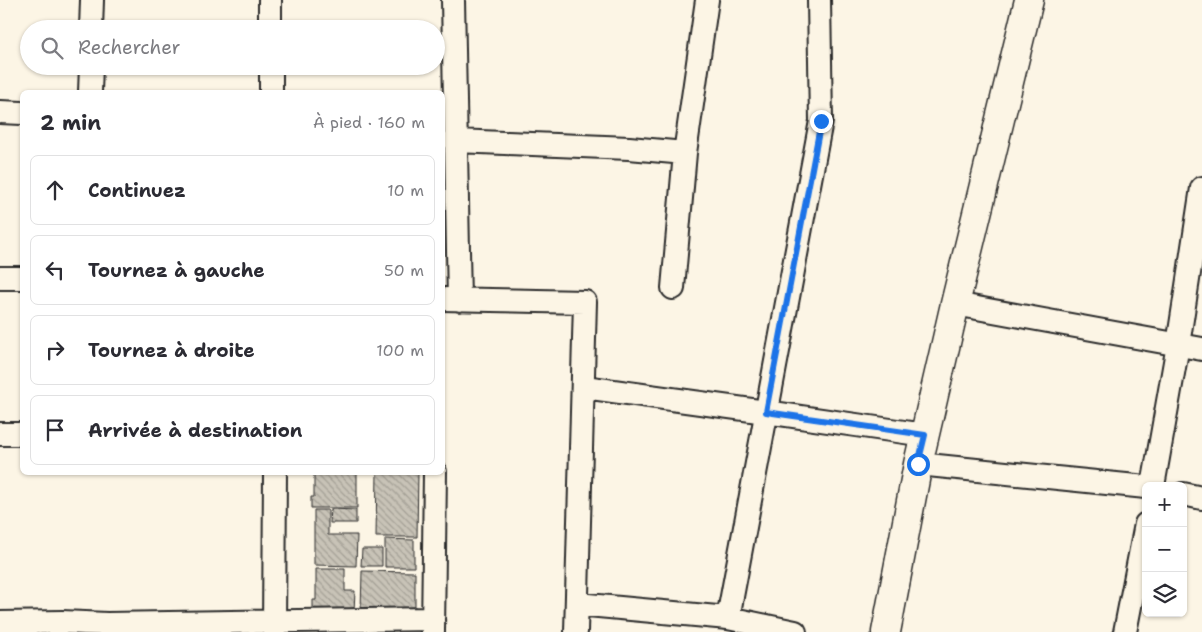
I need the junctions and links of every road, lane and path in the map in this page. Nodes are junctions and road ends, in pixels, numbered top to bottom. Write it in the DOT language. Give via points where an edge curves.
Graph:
graph roads {
  1 [pos="92,0"];
  2 [pos="270,0"];
  3 [pos="453,0"];
  4 [pos="708,0"];
  5 [pos="819,0"];
  6 [pos="1029,0"];
  7 [pos="91,20"];
  8 [pos="270,20"];
  9 [pos="90,75"];
  10 [pos="271,75"];
  11 [pos="90,90"];
  12 [pos="271,90"];
  13 [pos="0,112"];
  14 [pos="20,113"];
  15 [pos="456,141"];
  16 [pos="685,153"];
  17 [pos="1202,188"];
  18 [pos="0,278"];
  19 [pos="20,278"];
  20 [pos="673,288"];
  21 [pos="451,299"];
  22 [pos="955,304"];
  23 [pos="1178,345"];
  24 [pos="1202,350"];
  25 [pos="584,387"];
  26 [pos="766,412"];
  27 [pos="0,434"];
  28 [pos="20,434"];
  29 [pos="925,435"];
  30 [pos="918,464"];
  31 [pos="275,475"];
  32 [pos="435,475"];
  33 [pos="1154,482"];
  34 [pos="1142,487"];
  35 [pos="1187,495"];
  36 [pos="1202,498"];
  37 [pos="1145,527"];
  38 [pos="577,604"];
  39 [pos="728,618"];
  40 [pos="0,623"];
  41 [pos="433,626"];
  42 [pos="61,627"];
  43 [pos="274,627"];
  44 [pos="107,628"];
  45 [pos="576,632"];
  46 [pos="795,632"];
  47 [pos="886,632"];
  48 [pos="1125,632"];
  1 -- 7 [label="street"];
  2 -- 8 [label="street"];
  3 -- 15 [label="street"];
  4 -- 16 [label="street"];
  5 -- 26 [label="street" via="821,121"];
  6 -- 22 [label="street"];
  9 -- 11 [label="street"];
  10 -- 12 [label="street"];
  13 -- 14 [label="street"];
  15 -- 16 [label="street"];
  15 -- 21 [label="street"];
  16 -- 20 [label="street"];
  17 -- 23 [label="street"];
  18 -- 19 [label="street"];
  21 -- 25 [label="street" via="585,302"];
  22 -- 23 [label="street"];
  22 -- 29 [label="street"];
  23 -- 24 [label="street"];
  23 -- 33 [label="street"];
  25 -- 26 [label="street"];
  25 -- 38 [label="street"];
  26 -- 29 [label="street"];
  26 -- 39 [label="street"];
  27 -- 28 [label="street"];
  29 -- 30 [label="street"];
  30 -- 34 [label="street"];
  30 -- 47 [label="street"];
  31 -- 43 [label="street"];
  32 -- 41 [label="street"];
  35 -- 36 [label="street"];
  37 -- 48 [label="street"];
  38 -- 39 [label="street"];
  38 -- 45 [label="street"];
  39 -- 46 [label="street"];
  40 -- 42 [label="street"];
  41 -- 43 [label="street"];
  42 -- 44 [label="street"];
  43 -- 44 [label="street"];
}
